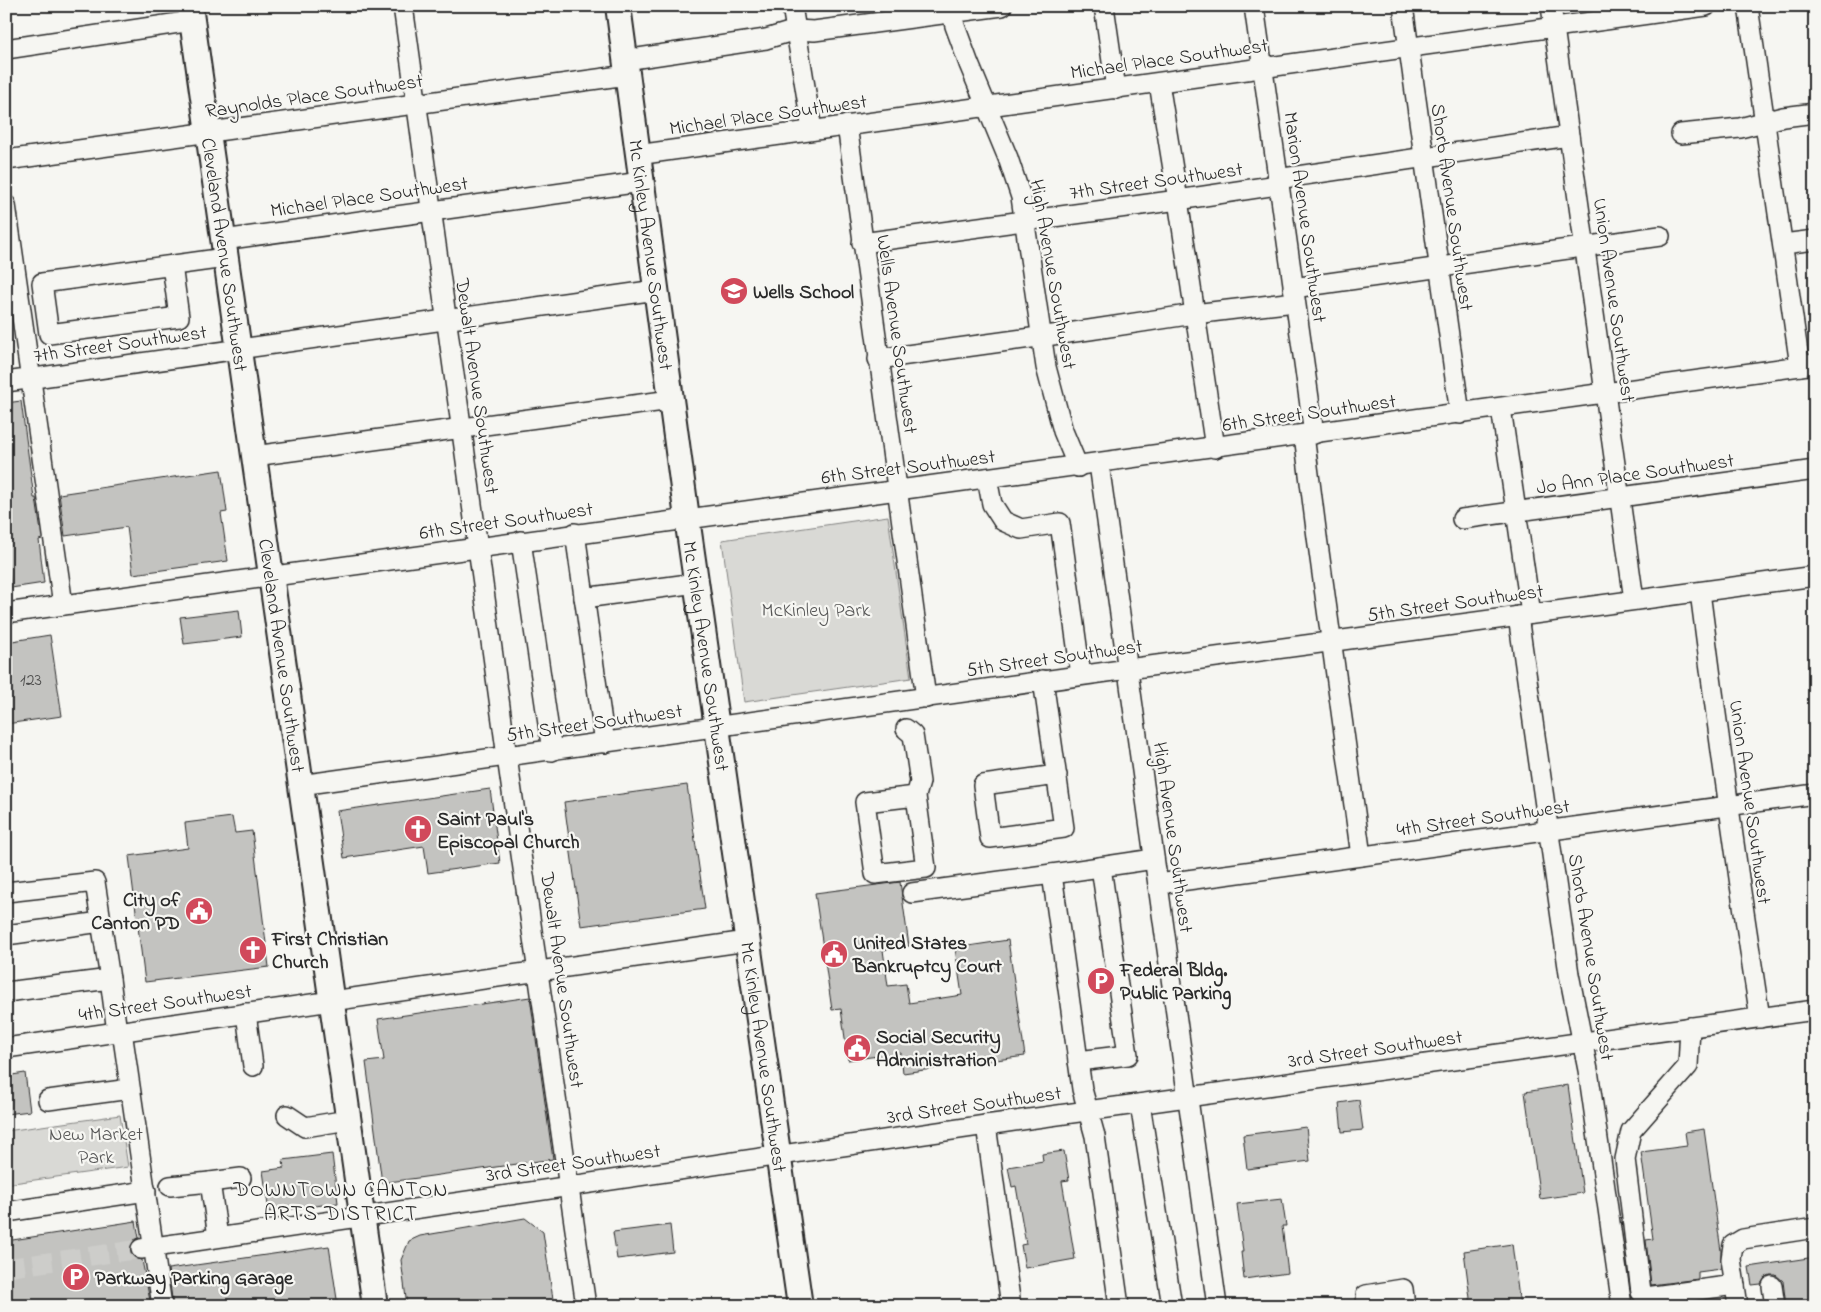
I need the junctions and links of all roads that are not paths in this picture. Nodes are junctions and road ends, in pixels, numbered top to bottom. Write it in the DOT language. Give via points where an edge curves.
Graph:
graph roads {
  1 [pos="403,6"];
  2 [pos="618,6"];
  3 [pos="792,6"];
  4 [pos="1002,6"];
  5 [pos="1104,6"];
  6 [pos="1254,6"];
  7 [pos="1403,6"];
  8 [pos="1551,6"];
  9 [pos="1706,6"];
  10 [pos="1748,6"];
  11 [pos="951,10"];
  12 [pos="191,14"];
  13 [pos="1554,28"];
  14 [pos="796,30"];
  15 [pos="1409,48"];
  16 [pos="6,49"];
  17 [pos="626,67"];
  18 [pos="1262,67"];
  19 [pos="1159,83"];
  20 [pos="1116,89"];
  21 [pos="416,104"];
  22 [pos="987,106"];
  23 [pos="1815,113"];
  24 [pos="1765,122"];
  25 [pos="847,125"];
  26 [pos="812,130"];
  27 [pos="208,132"];
  28 [pos="1681,134"];
  29 [pos="1569,136"];
  30 [pos="638,154"];
  31 [pos="1424,157"];
  32 [pos="6,160"];
  33 [pos="641,182"];
  34 [pos="1278,182"];
  35 [pos="1178,200"];
  36 [pos="6,206"];
  37 [pos="430,210"];
  38 [pos="1025,221"];
  39 [pos="1660,236"];
  40 [pos="1815,240"];
  41 [pos="862,243"];
  42 [pos="1783,244"];
  43 [pos="1585,246"];
  44 [pos="224,249"];
  45 [pos="172,265"];
  46 [pos="1439,267"];
  47 [pos="11,268"];
  48 [pos="656,290"];
  49 [pos="1294,295"];
  50 [pos="1194,314"];
  51 [pos="446,320"];
  52 [pos="1042,336"];
  53 [pos="238,349"];
  54 [pos="878,359"];
  55 [pos="1807,365"];
  56 [pos="31,379"];
  57 [pos="6,382"];
  58 [pos="1605,394"];
  59 [pos="671,400"];
  60 [pos="1501,408"];
  61 [pos="1460,414"];
  62 [pos="462,428"];
  63 [pos="1309,435"];
  64 [pos="1215,448"];
  65 [pos="254,456"];
  66 [pos="1100,464"];
  67 [pos="1078,467"];
  68 [pos="1815,470"];
  69 [pos="987,478"];
  70 [pos="897,490"];
  71 [pos="1620,498"];
  72 [pos="1517,512"];
  73 [pos="686,518"];
  74 [pos="1462,519"];
  75 [pos="575,533"];
  76 [pos="521,540"];
  77 [pos="478,546"];
  78 [pos="270,575"];
  79 [pos="1815,576"];
  80 [pos="696,583"];
  81 [pos="1700,592"];
  82 [pos="584,598"];
  83 [pos="1634,600"];
  84 [pos="63,605"];
  85 [pos="6,613"];
  86 [pos="1525,615"];
  87 [pos="1331,642"];
  88 [pos="1128,669"];
  89 [pos="1080,675"];
  90 [pos="1043,680"];
  91 [pos="926,698"];
  92 [pos="902,701"];
  93 [pos="716,727"];
  94 [pos="605,743"];
  95 [pos="552,751"];
  96 [pos="507,757"];
  97 [pos="1056,775"];
  98 [pos="300,785"];
  99 [pos="1815,794"];
  100 [pos="916,796"];
  101 [pos="1730,806"];
  102 [pos="1548,830"];
  103 [pos="1361,856"];
  104 [pos="1154,860"];
  105 [pos="1101,867"];
  106 [pos="1052,874"];
  107 [pos="1158,884"];
  108 [pos="6,892"];
  109 [pos="912,893"];
  110 [pos="101,922"];
  111 [pos="6,935"];
  112 [pos="747,941"];
  113 [pos="539,971"];
  114 [pos="110,979"];
  115 [pos="6,992"];
  116 [pos="331,1001"];
  117 [pos="1815,1010"];
  118 [pos="246,1013"];
  119 [pos="1760,1018"];
  120 [pos="1690,1027"];
  121 [pos="119,1031"];
  122 [pos="1582,1042"];
  123 [pos="6,1048"];
  124 [pos="1078,1061"];
  125 [pos="253,1066"];
  126 [pos="130,1090"];
  127 [pos="1189,1097"];
  128 [pos="48,1100"];
  129 [pos="1140,1104"];
  130 [pos="1088,1111"];
  131 [pos="287,1115"];
  132 [pos="348,1120"];
  133 [pos="986,1125"];
  134 [pos="778,1155"];
  135 [pos="241,1178"];
  136 [pos="210,1182"];
  137 [pos="569,1185"];
  138 [pos="170,1186"];
  139 [pos="146,1191"];
  140 [pos="6,1212"];
  141 [pos="362,1216"];
  142 [pos="1815,1228"];
  143 [pos="218,1237"];
  144 [pos="147,1248"];
  145 [pos="1735,1285"];
  146 [pos="1772,1286"];
  147 [pos="1705,1298"];
  148 [pos="1657,1301"];
  149 [pos="162,1306"];
  150 [pos="374,1306"];
  151 [pos="586,1306"];
  152 [pos="800,1306"];
  153 [pos="1011,1306"];
  154 [pos="1119,1306"];
  155 [pos="1172,1306"];
  156 [pos="1217,1306"];
  157 [pos="1368,1306"];
  158 [pos="1405,1306"];
  159 [pos="1622,1306"];
  160 [pos="1738,1306"];
  161 [pos="1775,1306"];
  1 -- 21 [label="street, Dewalt Avenue Southwest"];
  2 -- 17 [label="main road, Mc Kinley Avenue Southwest"];
  3 -- 14 [label="street"];
  4 -- 11 [label="street, Raynolds Place Southwest"];
  5 -- 20 [label="street"];
  6 -- 18 [label="street, Marion Avenue Southwest"];
  7 -- 15 [label="street, Shorb Avenue Southwest"];
  8 -- 13 [label="street, Union Avenue Southwest"];
  9 -- 13 [label="street, Michael Place Southwest"];
  10 -- 24 [label="street"];
  11 -- 14 [label="street, Raynolds Place Southwest" via="814,31"];
  11 -- 22 [label="street, High Avenue Southwest"];
  12 -- 16 [label="street"];
  12 -- 27 [label="main road, Cleveland Avenue Southwest"];
  13 -- 15 [label="street, Michael Place Southwest"];
  13 -- 29 [label="street, Union Avenue Southwest"];
  14 -- 17 [label="street, Raynolds Place Southwest"];
  14 -- 26 [label="street"];
  15 -- 18 [label="street, Michael Place Southwest"];
  15 -- 31 [label="street, Shorb Avenue Southwest"];
  17 -- 21 [label="street, Raynolds Place Southwest"];
  17 -- 30 [label="main road, Mc Kinley Avenue Southwest"];
  18 -- 19 [label="street, Michael Place Southwest"];
  18 -- 34 [label="street, Marion Avenue Southwest"];
  19 -- 20 [label="street, Michael Place Southwest"];
  19 -- 35 [label="street"];
  20 -- 22 [label="street, Michael Place Southwest"];
  21 -- 27 [label="street, Raynolds Place Southwest"];
  21 -- 37 [label="street, Dewalt Avenue Southwest"];
  22 -- 25 [label="street, Michael Place Southwest"];
  22 -- 38 [label="street, High Avenue Southwest" via="1021,197"];
  23 -- 24 [label="street"];
  24 -- 28 [label="street"];
  24 -- 42 [label="street"];
  25 -- 26 [label="street, Michael Place Southwest"];
  25 -- 41 [label="street, Wells Avenue Southwest"];
  26 -- 30 [label="street, Michael Place Southwest"];
  27 -- 32 [label="street, Raynolds Place Southwest"];
  27 -- 44 [label="main road, Cleveland Avenue Southwest"];
  29 -- 31 [label="street, 7th Street Southwest"];
  29 -- 43 [label="street, Union Avenue Southwest"];
  30 -- 33 [label="main road, Mc Kinley Avenue Southwest"];
  31 -- 34 [label="street, 7th Street Southwest"];
  31 -- 46 [label="street, Shorb Avenue Southwest"];
  33 -- 37 [label="street, Michael Place Southwest"];
  33 -- 48 [label="main road, Mc Kinley Avenue Southwest"];
  34 -- 35 [label="street, 7th Street Southwest"];
  34 -- 49 [label="street, Marion Avenue Southwest"];
  35 -- 38 [label="street, 7th Street Southwest"];
  35 -- 50 [label="street"];
  36 -- 47 [label="street"];
  37 -- 44 [label="street, Michael Place Southwest"];
  37 -- 51 [label="street, Dewalt Avenue Southwest"];
  38 -- 41 [label="street, 7th Street Southwest"];
  38 -- 52 [label="street, High Avenue Southwest"];
  39 -- 43 [label="street"];
  40 -- 42 [label="street"];
  41 -- 54 [label="street, Wells Avenue Southwest"];
  42 -- 55 [label="street"];
  43 -- 46 [label="street"];
  43 -- 58 [label="street, Union Avenue Southwest"];
  44 -- 45 [label="street, Michael Place Southwest"];
  44 -- 53 [label="main road, Cleveland Avenue Southwest"];
  45 -- 45 [label="street, Michael Place Southwest" via="42,283 49,334 179,317"];
  46 -- 49 [label="street"];
  46 -- 61 [label="street, Shorb Avenue Southwest"];
  47 -- 56 [label="street"];
  48 -- 51 [label="street, 7th Street Southwest"];
  48 -- 59 [label="main road, Mc Kinley Avenue Southwest"];
  49 -- 50 [label="street"];
  49 -- 63 [label="street, Marion Avenue Southwest"];
  50 -- 52 [label="street"];
  50 -- 64 [label="street"];
  51 -- 53 [label="street, 7th Street Southwest"];
  51 -- 62 [label="street, Dewalt Avenue Southwest"];
  52 -- 54 [label="street"];
  52 -- 67 [label="street, High Avenue Southwest" via="1051,390"];
  53 -- 56 [label="street, 7th Street Southwest"];
  53 -- 65 [label="main road, Cleveland Avenue Southwest"];
  54 -- 70 [label="street, Wells Avenue Southwest"];
  55 -- 58 [label="street, 6th Street Southwest"];
  56 -- 57 [label="street, 7th Street Southwest"];
  56 -- 84 [label="street"];
  58 -- 60 [label="street, 6th Street Southwest"];
  58 -- 71 [label="street, Union Avenue Southwest"];
  59 -- 62 [label="street"];
  59 -- 73 [label="main road, Mc Kinley Avenue Southwest"];
  60 -- 61 [label="street, 6th Street Southwest"];
  60 -- 72 [label="street, Shorb Avenue Southwest"];
  61 -- 63 [label="street, 6th Street Southwest"];
  62 -- 65 [label="street"];
  62 -- 77 [label="street, Dewalt Avenue Southwest"];
  63 -- 64 [label="street, 6th Street Southwest"];
  63 -- 87 [label="street, Marion Avenue Southwest"];
  64 -- 66 [label="street, 6th Street Southwest"];
  65 -- 78 [label="main road, Cleveland Avenue Southwest"];
  66 -- 67 [label="street, 6th Street Southwest"];
  66 -- 88 [label="street, High Avenue Southwest"];
  67 -- 69 [label="street, 6th Street Southwest"];
  68 -- 71 [label="street, Jo Ann Place Southwest"];
  69 -- 70 [label="street, 6th Street Southwest"];
  69 -- 89 [label="street" via="992,504 1003,521 1021,529 1060,523"];
  70 -- 73 [label="street, 6th Street Southwest"];
  70 -- 91 [label="street, Wells Avenue Southwest"];
  71 -- 72 [label="street, Jo Ann Place Southwest"];
  71 -- 83 [label="street, Union Avenue Southwest"];
  72 -- 74 [label="street, Jo Ann Place Southwest"];
  72 -- 86 [label="street, Shorb Avenue Southwest"];
  73 -- 75 [label="street, 6th Street Southwest"];
  73 -- 80 [label="main road, Mc Kinley Avenue Southwest"];
  75 -- 76 [label="street, 6th Street Southwest"];
  75 -- 82 [label="street"];
  76 -- 77 [label="street, 6th Street Southwest"];
  76 -- 95 [label="street"];
  77 -- 78 [label="street, 6th Street Southwest"];
  77 -- 96 [label="street, Dewalt Avenue Southwest"];
  78 -- 84 [label="street, 6th Street Southwest"];
  78 -- 98 [label="main road, Cleveland Avenue Southwest"];
  79 -- 81 [label="street, 5th Street Southwest"];
  80 -- 82 [label="street"];
  80 -- 93 [label="main road, Mc Kinley Avenue Southwest"];
  81 -- 83 [label="street, 5th Street Southwest"];
  81 -- 101 [label="street, Union Avenue Southwest"];
  82 -- 94 [label="street"];
  83 -- 86 [label="street, 5th Street Southwest"];
  84 -- 85 [label="street, 6th Street Southwest"];
  86 -- 87 [label="street, 5th Street Southwest"];
  86 -- 102 [label="street, Shorb Avenue Southwest"];
  87 -- 88 [label="street, 5th Street Southwest"];
  87 -- 103 [label="street, Marion Avenue Southwest"];
  88 -- 89 [label="street, 5th Street Southwest"];
  88 -- 104 [label="street, High Avenue Southwest"];
  89 -- 90 [label="street, 5th Street Southwest"];
  90 -- 91 [label="street, 5th Street Southwest"];
  90 -- 97 [label="street"];
  91 -- 92 [label="street, 5th Street Southwest"];
  92 -- 93 [label="street, 5th Street Southwest"];
  92 -- 100 [label="street" via="906,729 913,735 920,782"];
  93 -- 94 [label="street, 5th Street Southwest"];
  93 -- 112 [label="main road, Mc Kinley Avenue Southwest"];
  94 -- 95 [label="street, 5th Street Southwest"];
  95 -- 96 [label="street, 5th Street Southwest"];
  96 -- 98 [label="street, 5th Street Southwest"];
  96 -- 113 [label="street, Dewalt Avenue Southwest"];
  97 -- 97 [label="street" via="1064,828 990,838 983,785"];
  98 -- 116 [label="main road, Cleveland Avenue Southwest"];
  99 -- 101 [label="street, 4th Street Southwest"];
  100 -- 100 [label="street" via="865,802 875,874 926,868"];
  101 -- 102 [label="street, 4th Street Southwest"];
  101 -- 119 [label="street, Union Avenue Southwest"];
  102 -- 103 [label="street, 4th Street Southwest"];
  102 -- 122 [label="street, Shorb Avenue Southwest"];
  103 -- 107 [label="street, 4th Street Southwest"];
  104 -- 105 [label="street"];
  104 -- 107 [label="street, High Avenue Southwest"];
  105 -- 106 [label="street"];
  105 -- 124 [label="street" via="1128,1055"];
  106 -- 109 [label="street"];
  106 -- 124 [label="street"];
  107 -- 127 [label="street, High Avenue Southwest"];
  108 -- 110 [label="street" via="95,882"];
  110 -- 111 [label="street"];
  110 -- 114 [label="street"];
  112 -- 113 [label="street, 4th Street Southwest"];
  112 -- 134 [label="main road, Mc Kinley Avenue Southwest"];
  113 -- 116 [label="street, 4th Street Southwest"];
  113 -- 137 [label="street, Dewalt Avenue Southwest"];
  114 -- 115 [label="street"];
  114 -- 121 [label="street"];
  116 -- 118 [label="street, 4th Street Southwest"];
  116 -- 132 [label="main road, Cleveland Avenue Southwest"];
  117 -- 119 [label="street, 3rd Street Southwest"];
  118 -- 121 [label="street, 4th Street Southwest"];
  118 -- 125 [label="street"];
  119 -- 120 [label="street, 3rd Street Southwest"];
  120 -- 122 [label="street, 3rd Street Southwest"];
  120 -- 148 [label="street" via="1688,1066 1631,1131 1625,1159 1641,1292"];
  121 -- 123 [label="street, 4th Street Southwest"];
  121 -- 126 [label="street"];
  122 -- 127 [label="street, 3rd Street Southwest"];
  122 -- 159 [label="street, Shorb Avenue Southwest"];
  124 -- 130 [label="street"];
  126 -- 128 [label="street"];
  126 -- 139 [label="street"];
  127 -- 129 [label="street, 3rd Street Southwest"];
  127 -- 156 [label="street, High Avenue Southwest"];
  129 -- 130 [label="street, 3rd Street Southwest"];
  129 -- 155 [label="street"];
  130 -- 133 [label="street, 3rd Street Southwest"];
  130 -- 154 [label="street" via="1095,1136"];
  131 -- 132 [label="street" via="305,1127"];
  132 -- 141 [label="main road, Cleveland Avenue Southwest"];
  133 -- 134 [label="street, 3rd Street Southwest"];
  133 -- 153 [label="street"];
  134 -- 137 [label="street, 3rd Street Southwest"];
  134 -- 152 [label="main road, Mc Kinley Avenue Southwest"];
  135 -- 136 [label="street"];
  136 -- 138 [label="street"];
  136 -- 143 [label="street"];
  137 -- 141 [label="street, 3rd Street Southwest"];
  137 -- 151 [label="street, Dewalt Avenue Southwest"];
  139 -- 140 [label="street"];
  139 -- 144 [label="street"];
  141 -- 143 [label="street, 3rd Street Southwest"];
  141 -- 150 [label="main road, Cleveland Avenue Southwest"];
  142 -- 145 [label="street" via="1743,1240 1733,1245 1731,1259"];
  143 -- 144 [label="street, 3rd Street Southwest"];
  144 -- 149 [label="street"];
  145 -- 147 [label="street"];
  145 -- 160 [label="street"];
  146 -- 161 [label="street"];
  147 -- 148 [label="street"];
  157 -- 158 [label="street" via="1366,1295 1403,1288"];
}
